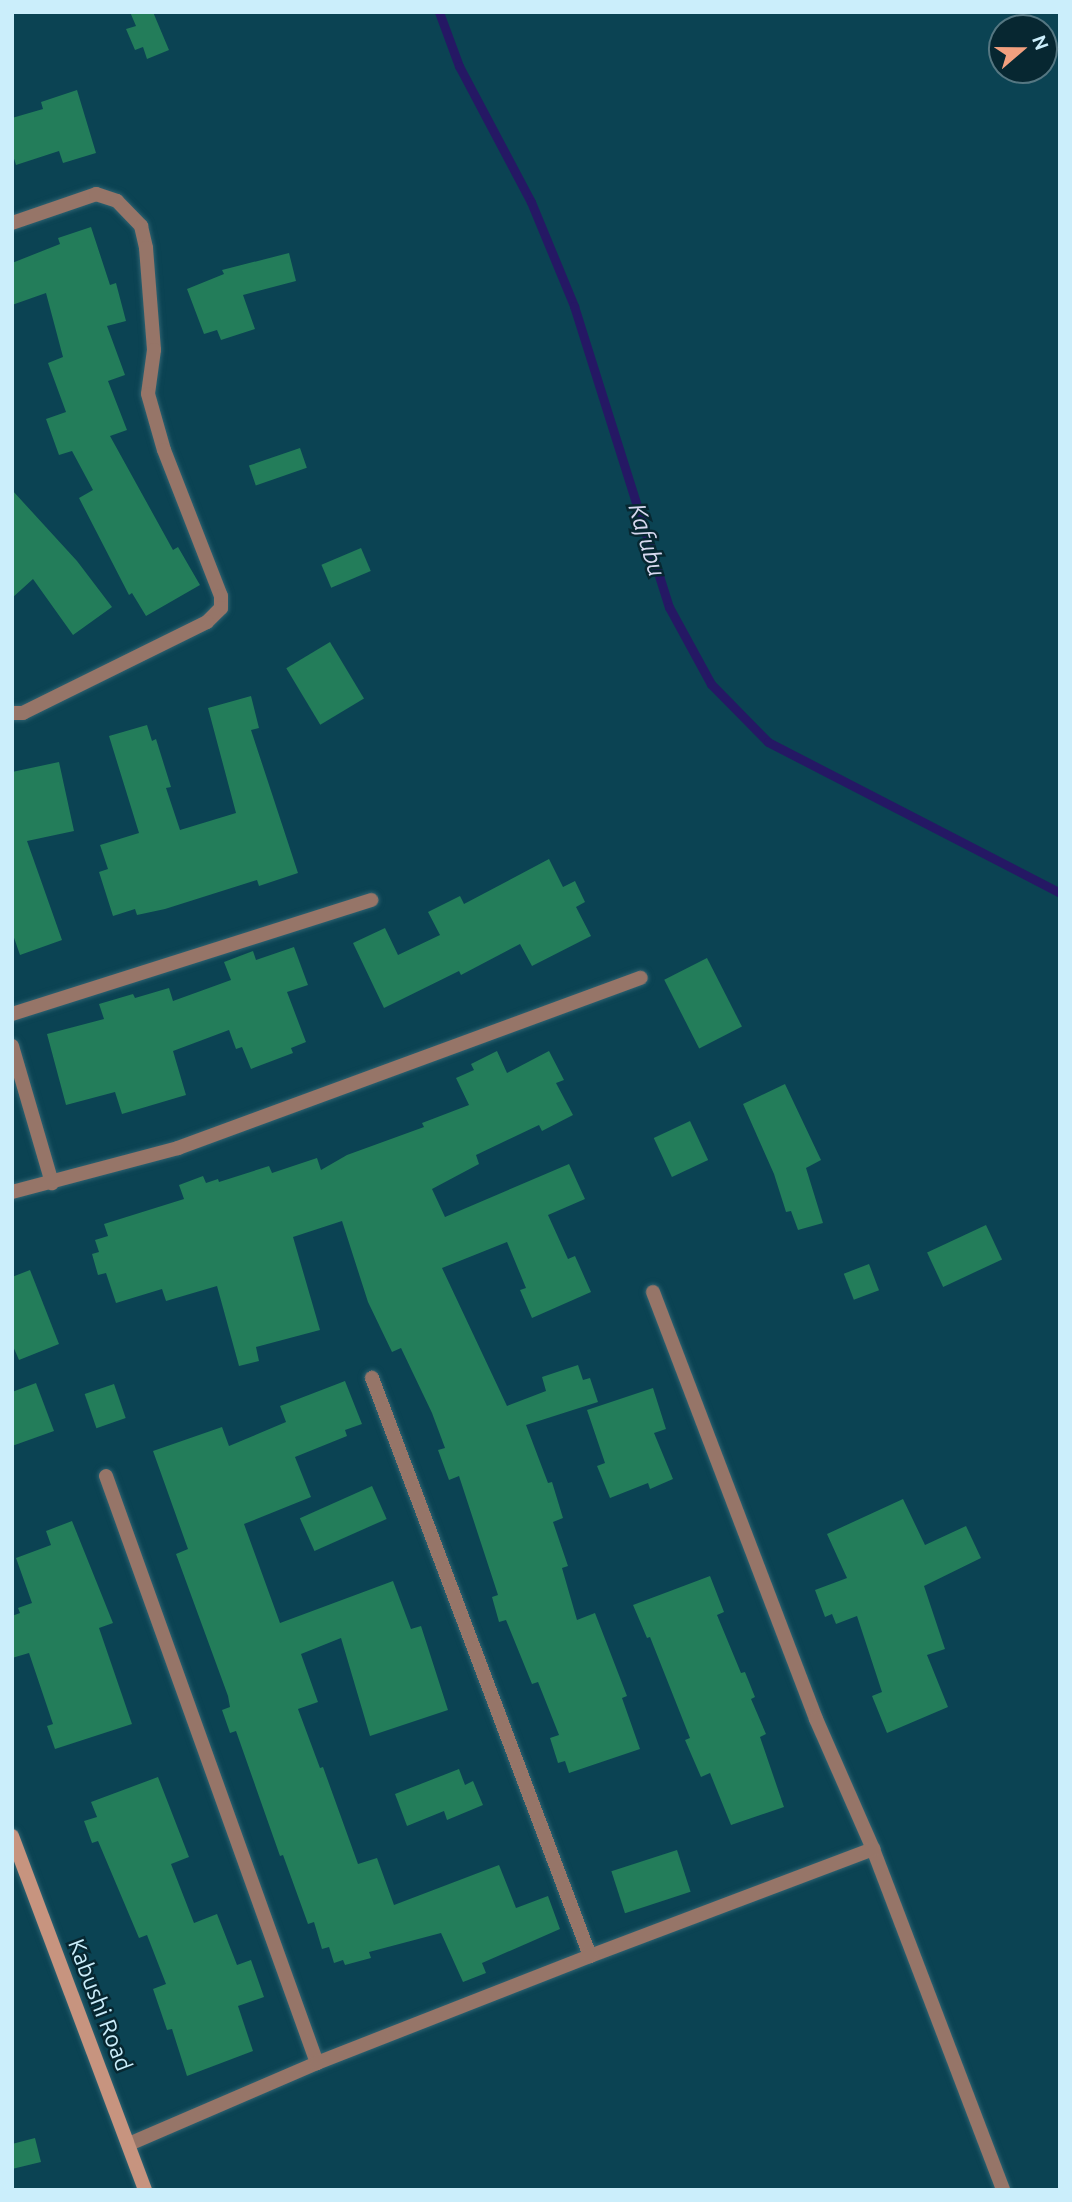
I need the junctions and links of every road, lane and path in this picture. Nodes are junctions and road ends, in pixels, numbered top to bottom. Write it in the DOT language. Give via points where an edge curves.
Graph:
graph roads {
  1 [pos="12,223"];
  2 [pos="12,713"];
  3 [pos="371,900"];
  4 [pos="641,978"];
  5 [pos="12,1014"];
  6 [pos="12,1046"];
  7 [pos="52,1184"];
  8 [pos="12,1192"];
  9 [pos="653,1292"];
  10 [pos="372,1378"];
  11 [pos="106,1476"];
  12 [pos="12,1836"];
  13 [pos="873,1849"];
  14 [pos="590,1956"];
  15 [pos="317,2063"];
  16 [pos="129,2144"];
  17 [pos="145,2190"];
  18 [pos="1003,2190"];
  1 -- 2 [label="street" via="96,194 117,201 141,226 154,350 148,394 164,450 221,596 221,608 208,622 23,713"];
  3 -- 5 [label="street"];
  4 -- 7 [label="street" via="178,1149"];
  6 -- 7 [label="street"];
  7 -- 8 [label="street"];
  9 -- 13 [label="street" via="816,1719"];
  10 -- 14 [label="street"];
  11 -- 15 [label="street"];
  12 -- 16 [label="main road, Kabushi Road"];
  13 -- 14 [label="street"];
  13 -- 18 [label="street"];
  14 -- 15 [label="street"];
  15 -- 16 [label="street"];
  16 -- 17 [label="main road, Kabushi Road"];
}
